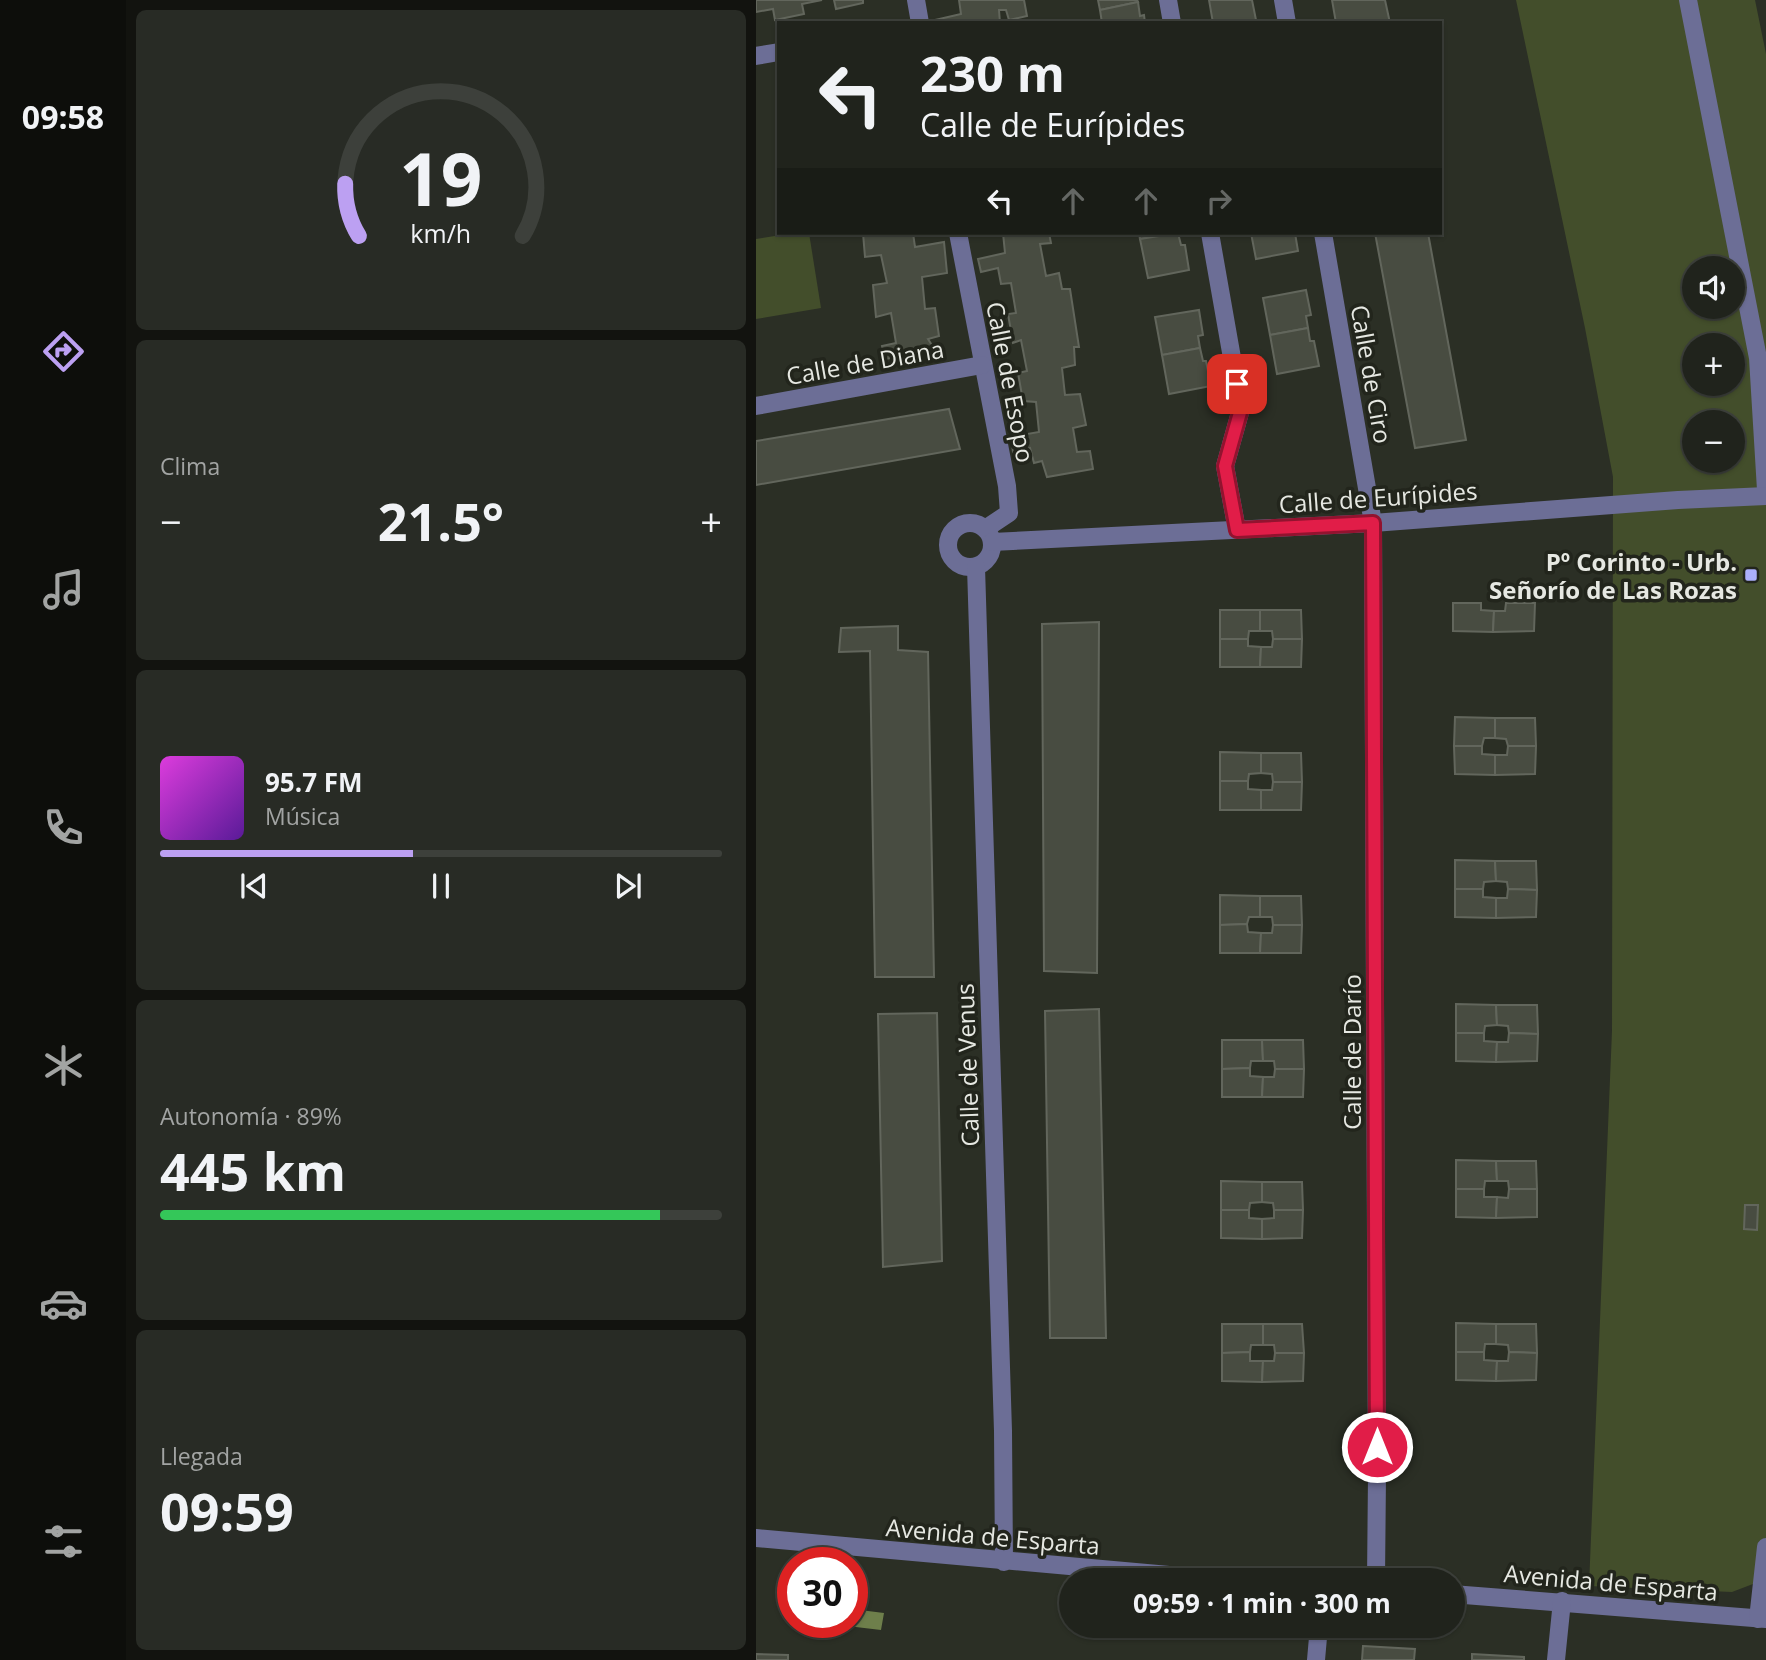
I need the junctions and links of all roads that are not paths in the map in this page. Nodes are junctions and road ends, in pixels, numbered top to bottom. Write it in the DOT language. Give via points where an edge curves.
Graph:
graph roads {
  1 [pos="916,0"];
  2 [pos="1168,0"];
  3 [pos="1283,0"];
  4 [pos="1688,0"];
  5 [pos="920,21"];
  6 [pos="1172,21"];
  7 [pos="1287,21"];
  8 [pos="777,52"];
  9 [pos="756,56"];
  10 [pos="958,235"];
  11 [pos="1210,235"];
  12 [pos="1323,235"];
  13 [pos="1762,359"];
  14 [pos="982,365"];
  15 [pos="756,406"];
  16 [pos="1766,490"];
  17 [pos="1766,496"];
  18 [pos="1373,523"];
  19 [pos="1237,530"];
  20 [pos="988,536"];
  21 [pos="976,567"];
  22 [pos="756,1538"];
  23 [pos="1766,1547"];
  24 [pos="1004,1562"];
  25 [pos="1078,1568"];
  26 [pos="1377,1568"];
  27 [pos="1465,1595"];
  28 [pos="1562,1601"];
  29 [pos="1762,1619"];
  30 [pos="1319,1638"];
  31 [pos="1316,1660"];
  32 [pos="1556,1660"];
  1 -- 5 [label="street"];
  2 -- 6 [label="street"];
  3 -- 7 [label="street"];
  4 -- 13 [label="street"];
  8 -- 9 [label="street"];
  10 -- 14 [label="street, Calle de Esopo"];
  11 -- 19 [label="street" via="1241,409 1225,466"];
  12 -- 18 [label="street, Calle de Ciro"];
  13 -- 16 [label="street"];
  14 -- 15 [label="street, Calle de Diana"];
  14 -- 20 [label="street, Calle de Esopo" via="1009,513"];
  17 -- 18 [label="street, Calle de Eurípides"];
  18 -- 19 [label="street, Calle de Eurípides"];
  18 -- 26 [label="street, Calle de Darío"];
  19 -- 20 [label="street, Calle de Eurípides"];
  20 -- 21 [label="street" via="989,558"];
  20 -- 21 [label="street" via="976,523 956,527 950,535 947,545 956,563"];
  21 -- 24 [label="street, Calle de Venus"];
  22 -- 24 [label="street, Avenida de Esparta"];
  23 -- 29 [label="street"];
  24 -- 25 [label="street, Avenida de Esparta"];
  27 -- 28 [label="street, Avenida de Esparta"];
  28 -- 29 [label="street, Avenida de Esparta"];
  28 -- 32 [label="street"];
  30 -- 31 [label="street"];
}
